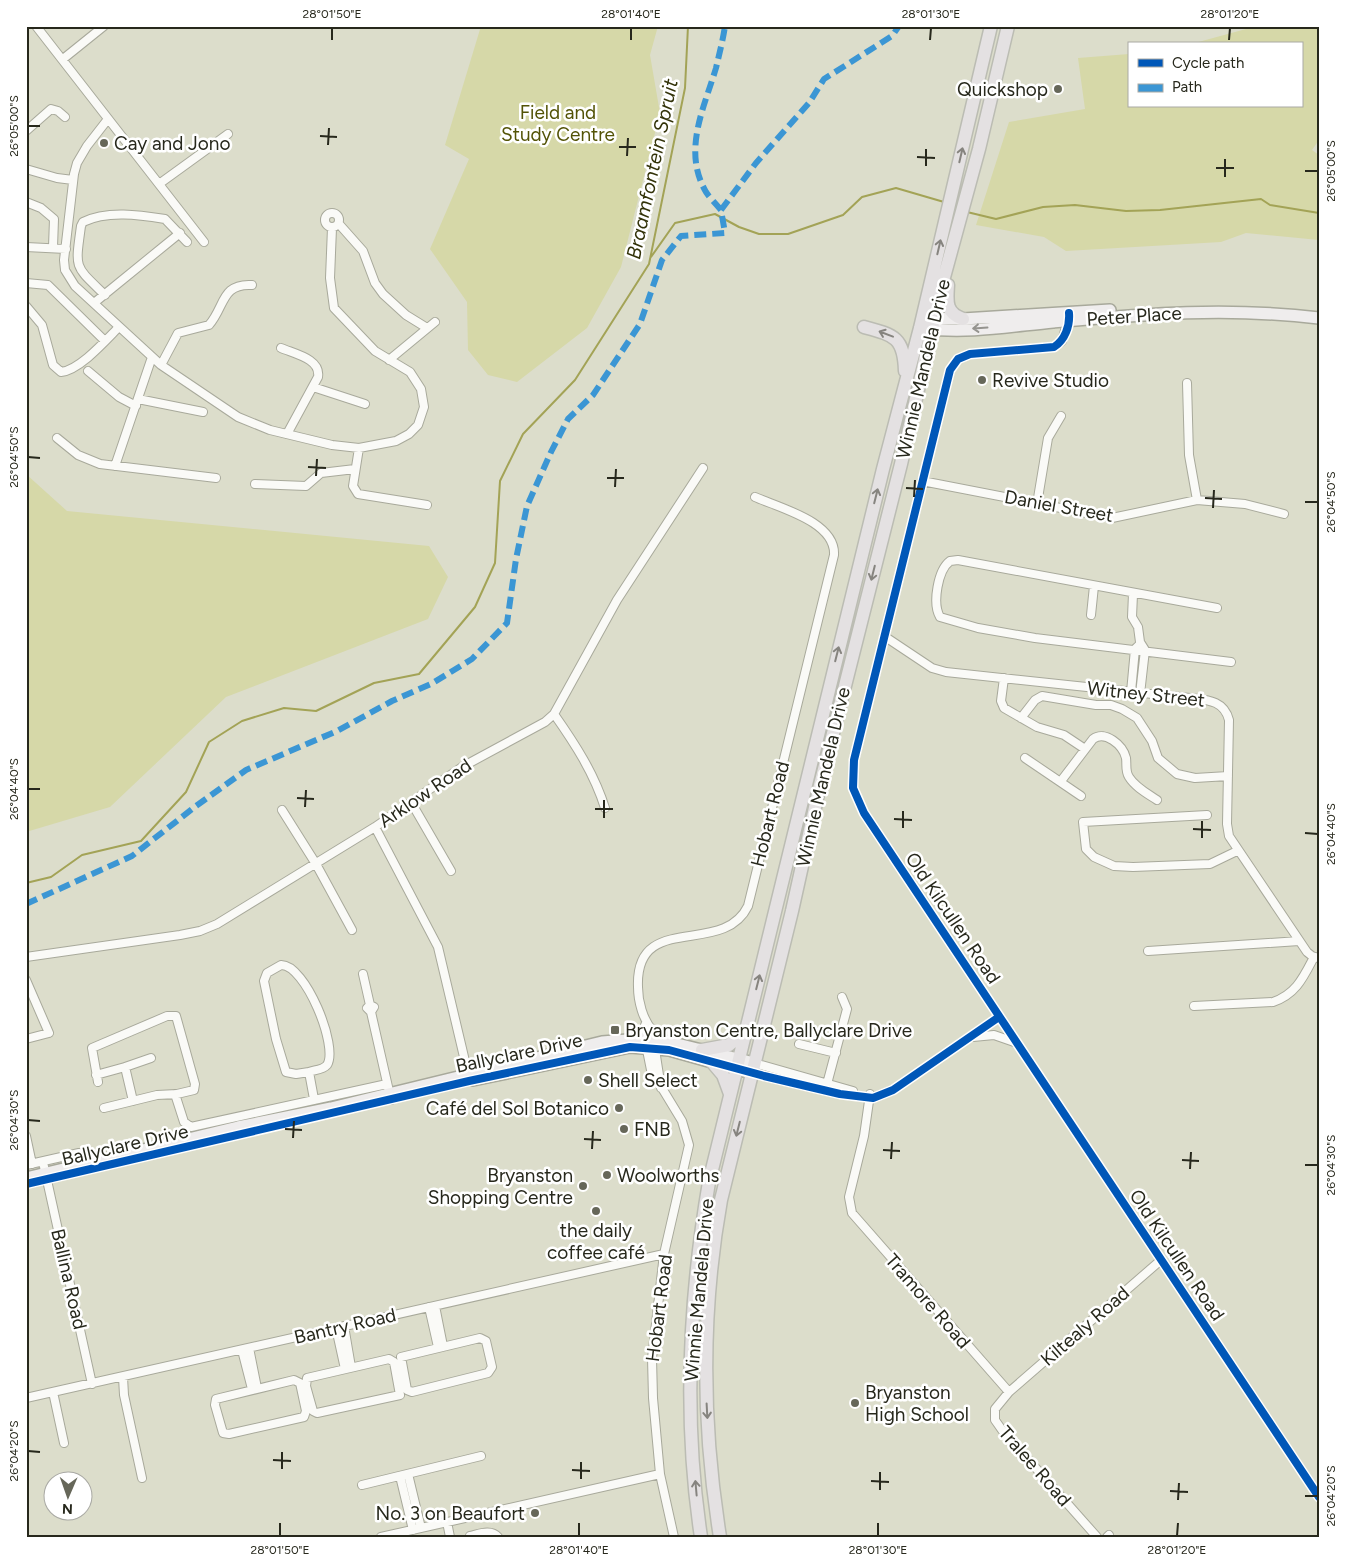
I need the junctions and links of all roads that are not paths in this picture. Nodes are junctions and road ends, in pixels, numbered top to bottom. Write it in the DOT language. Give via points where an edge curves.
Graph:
graph roads {
  1 [pos="36,26"];
  2 [pos="104,26"];
  3 [pos="991,26"];
  4 [pos="1008,26"];
  5 [pos="63,59"];
  6 [pos="65,118"];
  7 [pos="108,119"];
  8 [pos="26,131"];
  9 [pos="228,134"];
  10 [pos="26,168"];
  11 [pos="73,180"];
  12 [pos="159,184"];
  13 [pos="26,202"];
  14 [pos="180,233"];
  15 [pos="187,242"];
  16 [pos="204,242"];
  17 [pos="26,247"];
  18 [pos="53,247"];
  19 [pos="66,249"];
  20 [pos="952,250"];
  21 [pos="26,283"];
  22 [pos="252,285"];
  23 [pos="106,295"];
  24 [pos="94,304"];
  25 [pos="26,306"];
  26 [pos="1314,314"];
  27 [pos="1069,317"];
  28 [pos="963,319"];
  29 [pos="435,322"];
  30 [pos="927,323"];
  31 [pos="119,327"];
  32 [pos="864,327"];
  33 [pos="427,328"];
  34 [pos="104,341"];
  35 [pos="281,348"];
  36 [pos="152,358"];
  37 [pos="389,360"];
  38 [pos="161,365"];
  39 [pos="88,371"];
  40 [pos="905,383"];
  41 [pos="1187,383"];
  42 [pos="313,388"];
  43 [pos="137,402"];
  44 [pos="366,404"];
  45 [pos="202,412"];
  46 [pos="1061,416"];
  47 [pos="287,434"];
  48 [pos="57,438"];
  49 [pos="360,448"];
  50 [pos="115,466"];
  51 [pos="703,468"];
  52 [pos="355,469"];
  53 [pos="216,478"];
  54 [pos="922,481"];
  55 [pos="255,484"];
  56 [pos="755,497"];
  57 [pos="1197,500"];
  58 [pos="1037,504"];
  59 [pos="427,505"];
  60 [pos="1284,514"];
  61 [pos="1094,586"];
  62 [pos="1133,594"];
  63 [pos="1217,608"];
  64 [pos="1091,615"];
  65 [pos="884,636"];
  66 [pos="1140,642"];
  67 [pos="1135,649"];
  68 [pos="1144,650"];
  69 [pos="1232,662"];
  70 [pos="1004,678"];
  71 [pos="1131,692"];
  72 [pos="1140,694"];
  73 [pos="554,714"];
  74 [pos="1021,718"];
  75 [pos="1085,749"];
  76 [pos="1025,758"];
  77 [pos="1228,776"];
  78 [pos="1060,781"];
  79 [pos="1081,796"];
  80 [pos="1157,800"];
  81 [pos="411,802"];
  82 [pos="605,808"];
  83 [pos="282,810"];
  84 [pos="1207,815"];
  85 [pos="375,827"];
  86 [pos="1237,851"];
  87 [pos="316,864"];
  88 [pos="451,872"];
  89 [pos="352,930"];
  90 [pos="1300,941"];
  91 [pos="1148,951"];
  92 [pos="26,957"];
  93 [pos="1316,957"];
  94 [pos="363,974"];
  95 [pos="26,980"];
  96 [pos="842,997"];
  97 [pos="1194,1006"];
  98 [pos="999,1017"];
  99 [pos="747,1029"];
  100 [pos="969,1038"];
  101 [pos="26,1039"];
  102 [pos="649,1043"];
  103 [pos="1017,1043"];
  104 [pos="799,1044"];
  105 [pos="702,1050"];
  106 [pos="836,1053"];
  107 [pos="151,1058"];
  108 [pos="712,1062"];
  109 [pos="738,1064"];
  110 [pos="125,1067"];
  111 [pos="753,1068"];
  112 [pos="309,1072"];
  113 [pos="468,1077"];
  114 [pos="828,1084"];
  115 [pos="389,1093"];
  116 [pos="175,1094"];
  117 [pos="730,1094"];
  118 [pos="870,1096"];
  119 [pos="314,1099"];
  120 [pos="133,1101"];
  121 [pos="104,1108"];
  122 [pos="26,1136"];
  123 [pos="79,1153"];
  124 [pos="29,1165"];
  125 [pos="45,1172"];
  126 [pos="26,1178"];
  127 [pos="26,1184"];
  128 [pos="664,1254"];
  129 [pos="1160,1260"];
  130 [pos="432,1306"];
  131 [pos="340,1327"];
  132 [pos="440,1346"];
  133 [pos="246,1349"];
  134 [pos="348,1368"];
  135 [pos="120,1378"];
  136 [pos="92,1384"];
  137 [pos="255,1389"];
  138 [pos="53,1392"];
  139 [pos="1009,1392"];
  140 [pos="26,1398"];
  141 [pos="64,1443"];
  142 [pos="481,1456"];
  143 [pos="660,1474"];
  144 [pos="404,1475"];
  145 [pos="142,1478"];
  146 [pos="362,1485"];
  147 [pos="1319,1497"];
  148 [pos="448,1522"];
  149 [pos="417,1529"];
  150 [pos="470,1536"];
  151 [pos="381,1537"];
  152 [pos="450,1537"];
  153 [pos="498,1537"];
  154 [pos="674,1537"];
  155 [pos="701,1537"];
  156 [pos="720,1537"];
  157 [pos="1096,1537"];
  1 -- 5 [label="street"];
  2 -- 5 [label="street"];
  30 -- 3 [label="main road, Winnie Mandela Drive, one-way" via="946,217"];
  4 -- 20 [label="main road, Winnie Mandela Drive"];
  5 -- 7 [label="street"];
  6 -- 8 [label="street" via="58,110 51,109"];
  7 -- 11 [label="street" via="82,154"];
  7 -- 12 [label="street"];
  9 -- 12 [label="street"];
  10 -- 11 [label="street"];
  11 -- 19 [label="street"];
  12 -- 16 [label="street"];
  13 -- 18 [label="street" via="41,208 54,219"];
  14 -- 15 [label="street"];
  14 -- 23 [label="street"];
  14 -- 23 [label="street" via="169,221 158,218 112,215 84,222 77,263"];
  17 -- 18 [label="street"];
  18 -- 19 [label="street"];
  19 -- 24 [label="street" via="65,270 69,278"];
  20 -- 28 [label="main road" via="947,305 951,313"];
  20 -- 30 [label="main road, Winnie Mandela Drive"];
  21 -- 34 [label="street" via="48,284"];
  22 -- 38 [label="street" via="242,284 233,288 208,324 178,333"];
  23 -- 24 [label="street"];
  24 -- 31 [label="street"];
  25 -- 34 [label="street" via="42,325 52,365 59,371 69,370"];
  26 -- 27 [label="street, Peter Place" via="1270,305 1219,303"];
  27 -- 28 [label="street, Peter Place"];
  27 -- 30 [label="street, Peter Place, one-way"];
  27 -- 54 [label="street, Old Kilcullen Road" via="1062,341 1054,347 970,354 954,362"];
  28 -- 30 [label="street, Peter Place"];
  29 -- 33 [label="street"];
  30 -- 40 [label="main road, Winnie Mandela Drive"];
  30 -- 111 [label="main road, Winnie Mandela Drive, one-way"];
  31 -- 34 [label="street"];
  31 -- 36 [label="street"];
  40 -- 32 [label="main road, one-way" via="902,346 888,333"];
  33 -- 37 [label="street"];
  33 -- 37 [label="street" via="406,315 383,294 375,283 363,251 335,226 330,286 334,308 370,347"];
  35 -- 42 [label="street" via="317,365 318,377"];
  36 -- 38 [label="street"];
  36 -- 43 [label="street"];
  37 -- 49 [label="street" via="405,368 417,380 423,399 422,413 418,425 404,438"];
  38 -- 47 [label="street" via="238,417"];
  39 -- 43 [label="street" via="119,397"];
  99 -- 40 [label="main road, Winnie Mandela Drive, one-way"];
  41 -- 57 [label="street" via="1189,455"];
  42 -- 44 [label="street"];
  42 -- 47 [label="street"];
  43 -- 45 [label="street"];
  43 -- 50 [label="street"];
  46 -- 58 [label="street" via="1048,438"];
  47 -- 49 [label="street"];
  48 -- 50 [label="street" via="85,459"];
  49 -- 52 [label="street"];
  50 -- 53 [label="street"];
  51 -- 73 [label="street, Arklow Road" via="616,600"];
  52 -- 55 [label="street" via="321,473 306,486"];
  52 -- 59 [label="street" via="353,486 358,494"];
  54 -- 58 [label="street, Daniel Street"];
  54 -- 65 [label="street, Old Kilcullen Road"];
  56 -- 102 [label="street, Hobart Road" via="826,531 834,550 830,573 748,906 727,929 670,938 651,950 641,966 638,980"];
  57 -- 58 [label="street, Daniel Street" via="1112,518"];
  57 -- 60 [label="street, Daniel Street" via="1245,504"];
  61 -- 62 [label="street"];
  61 -- 64 [label="street"];
  61 -- 67 [label="street" via="950,560 941,574 937,611 947,620 996,632"];
  62 -- 63 [label="street"];
  62 -- 66 [label="street" via="1132,617 1138,627"];
  65 -- 70 [label="street, Witney Street" via="932,668"];
  65 -- 98 [label="street, Old Kilcullen Road" via="854,760 853,788 864,813"];
  66 -- 67 [label="street"];
  66 -- 68 [label="street"];
  67 -- 68 [label="street"];
  67 -- 71 [label="street"];
  68 -- 69 [label="street"];
  68 -- 72 [label="street"];
  70 -- 71 [label="street, Witney Street"];
  70 -- 74 [label="street" via="1002,705"];
  71 -- 72 [label="street, Witney Street"];
  72 -- 77 [label="street, Witney Street" via="1211,701 1223,707 1229,720"];
  73 -- 81 [label="street, Arklow Road" via="535,728 462,767"];
  73 -- 82 [label="street" via="578,750 598,787"];
  74 -- 75 [label="street" via="1064,735"];
  74 -- 77 [label="street" via="1034,700 1042,696 1115,706 1137,718 1152,741 1158,758 1178,774 1195,778"];
  75 -- 78 [label="street"];
  75 -- 80 [label="street" via="1099,736 1113,740 1126,757 1129,778"];
  76 -- 78 [label="street"];
  77 -- 86 [label="street, Witney Street" via="1227,824"];
  78 -- 79 [label="street"];
  81 -- 85 [label="street, Arklow Road"];
  81 -- 88 [label="street"];
  83 -- 87 [label="street"];
  84 -- 86 [label="street" via="1083,822 1085,845 1094,857 1122,867 1210,864"];
  85 -- 87 [label="street, Arklow Road"];
  85 -- 113 [label="street" via="438,947"];
  86 -- 90 [label="street, Witney Street"];
  87 -- 89 [label="street"];
  87 -- 92 [label="street, Arklow Road" via="200,931"];
  90 -- 91 [label="street"];
  90 -- 93 [label="street, Witney Street" via="1307,952"];
  93 -- 97 [label="street" via="1299,986 1285,998 1273,1002"];
  94 -- 115 [label="street"];
  95 -- 101 [label="street" via="49,1032"];
  96 -- 106 [label="street" via="847,1009"];
  98 -- 100 [label="street"];
  98 -- 103 [label="street, Old Kilcullen Road"];
  99 -- 105 [label="main road" via="729,1045"];
  99 -- 109 [label="main road, Winnie Mandela Drive"];
  100 -- 103 [label="street" via="994,1035"];
  100 -- 118 [label="street" via="900,1084"];
  102 -- 105 [label="street, Ballyclare Drive"];
  102 -- 108 [label="street, Ballyclare Drive"];
  102 -- 113 [label="street, Ballyclare Drive" via="602,1042"];
  102 -- 128 [label="street, Hobart Road" via="661,1088 682,1122 689,1145"];
  103 -- 129 [label="street, Old Kilcullen Road"];
  104 -- 106 [label="street"];
  105 -- 109 [label="street, Ballyclare Drive"];
  106 -- 114 [label="street"];
  107 -- 110 [label="street"];
  108 -- 109 [label="street, Ballyclare Drive"];
  108 -- 117 [label="main road" via="723,1075"];
  109 -- 111 [label="street, Ballyclare Drive"];
  109 -- 117 [label="main road, Winnie Mandela Drive"];
  110 -- 116 [label="street" via="97,1078 92,1048 174,1015 195,1086 193,1090"];
  110 -- 120 [label="street"];
  111 -- 114 [label="street, Ballyclare Drive"];
  111 -- 118 [label="street, Ballyclare Drive"];
  111 -- 156 [label="main road, Winnie Mandela Drive, one-way" via="721,1200 708,1300 708,1422"];
  112 -- 112 [label="street" via="292,1074 284,1069 264,981 267,973 281,965 290,967 305,984 325,1030 328,1064"];
  112 -- 119 [label="street"];
  113 -- 115 [label="street, Ballyclare Drive"];
  114 -- 118 [label="street, Ballyclare Drive"];
  115 -- 119 [label="street"];
  115 -- 125 [label="street, Ballyclare Drive"];
  116 -- 119 [label="street" via="184,1122 191,1127"];
  116 -- 120 [label="street"];
  155 -- 117 [label="main road, Winnie Mandela Drive, one-way" via="691,1408 692,1331 704,1213"];
  118 -- 139 [label="street, Tramore Road" via="849,1197 856,1220"];
  120 -- 121 [label="street"];
  122 -- 124 [label="street"];
  123 -- 125 [label="street"];
  124 -- 125 [label="street"];
  125 -- 126 [label="street, Ballyclare Drive"];
  125 -- 127 [label="street, Ballyclare Drive"];
  125 -- 136 [label="street, Ballina Road"];
  128 -- 130 [label="street, Bantry Road"];
  128 -- 143 [label="street, Hobart Road" via="652,1368"];
  129 -- 139 [label="street, Kiltealy Road"];
  129 -- 147 [label="street, Old Kilcullen Road"];
  130 -- 131 [label="street, Bantry Road"];
  130 -- 132 [label="street"];
  131 -- 133 [label="street, Bantry Road"];
  131 -- 134 [label="street"];
  132 -- 132 [label="street" via="484,1338 491,1369 488,1373 409,1392 401,1356"];
  133 -- 135 [label="street, Bantry Road"];
  133 -- 137 [label="street"];
  134 -- 134 [label="street" via="390,1359 394,1362 400,1395 314,1413 306,1386 307,1378"];
  135 -- 136 [label="street, Bantry Road"];
  135 -- 145 [label="street"];
  136 -- 138 [label="street, Bantry Road"];
  137 -- 137 [label="street" via="298,1381 305,1416 230,1434 223,1432 216,1399"];
  138 -- 140 [label="street, Bantry Road"];
  138 -- 141 [label="street"];
  139 -- 157 [label="street, Tralee Road" via="995,1409 997,1424"];
  142 -- 144 [label="street"];
  143 -- 148 [label="street"];
  143 -- 154 [label="street, Hobart Road"];
  144 -- 146 [label="street"];
  144 -- 149 [label="street"];
  148 -- 149 [label="street"];
  148 -- 152 [label="street"];
  149 -- 151 [label="street"];
  150 -- 153 [label="street" via="486,1533"];
}
